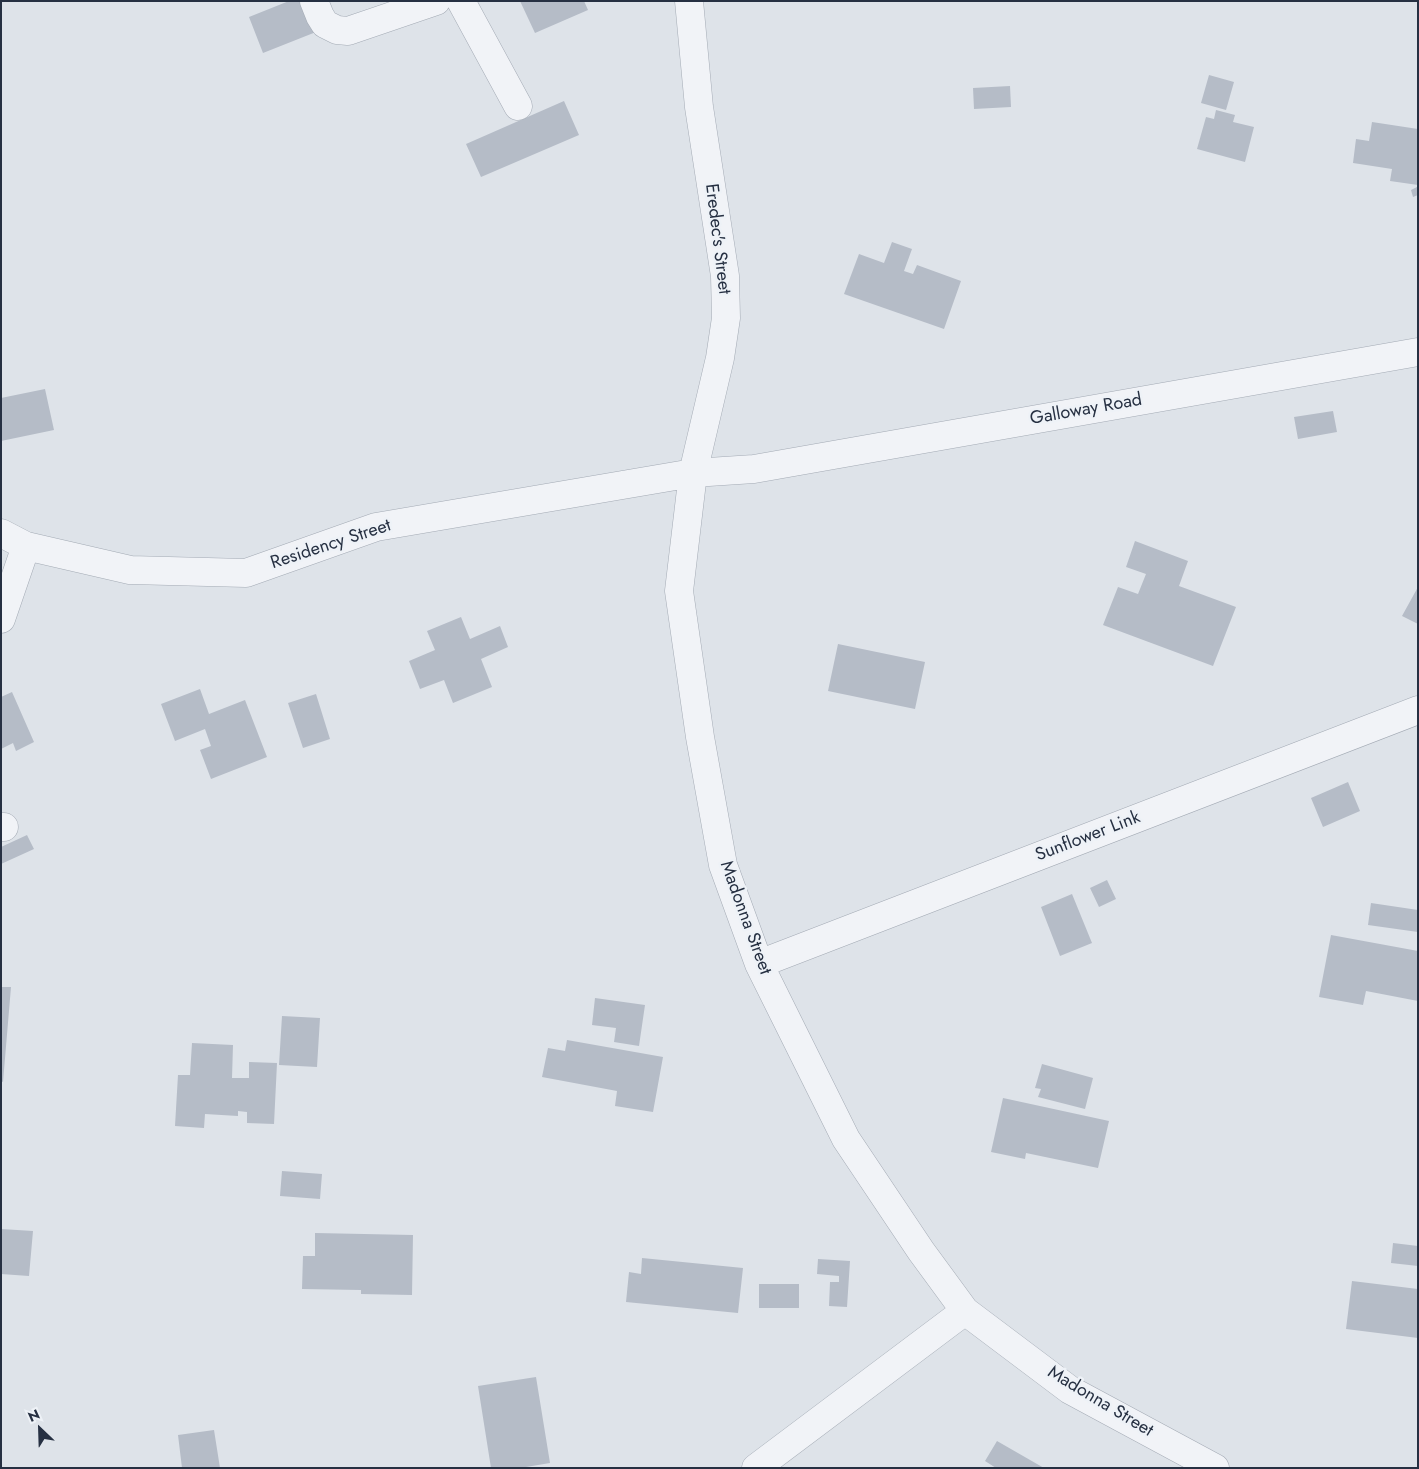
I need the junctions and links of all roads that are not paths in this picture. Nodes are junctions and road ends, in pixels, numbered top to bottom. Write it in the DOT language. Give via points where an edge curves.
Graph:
graph roads {
  1 [pos="314,1"];
  2 [pos="436,1"];
  3 [pos="461,1"];
  4 [pos="689,1"];
  5 [pos="518,106"];
  6 [pos="1418,352"];
  7 [pos="754,469"];
  8 [pos="693,474"];
  9 [pos="1,533"];
  10 [pos="26,546"];
  11 [pos="1,619"];
  12 [pos="1418,710"];
  13 [pos="759,964"];
  14 [pos="965,1311"];
  15 [pos="756,1468"];
  16 [pos="1215,1468"];
  1 -- 2 [label="street" via="325,24 337,30 348,30"];
  3 -- 5 [label="street"];
  4 -- 8 [label="street, Eredec's Street" via="699,107 724,276 726,318"];
  6 -- 7 [label="street, Galloway Road"];
  7 -- 8 [label="street, Residency Street"];
  8 -- 10 [label="street, Residency Street" via="376,527 246,573 130,570"];
  8 -- 13 [label="street, Madonna Street" via="679,591 723,864"];
  9 -- 10 [label="street, Residency Street"];
  10 -- 11 [label="street"];
  12 -- 13 [label="street, Sunflower Link"];
  13 -- 14 [label="street, Madonna Street" via="846,1139"];
  14 -- 15 [label="street"];
  14 -- 16 [label="street, Madonna Street" via="1070,1390"];
}
